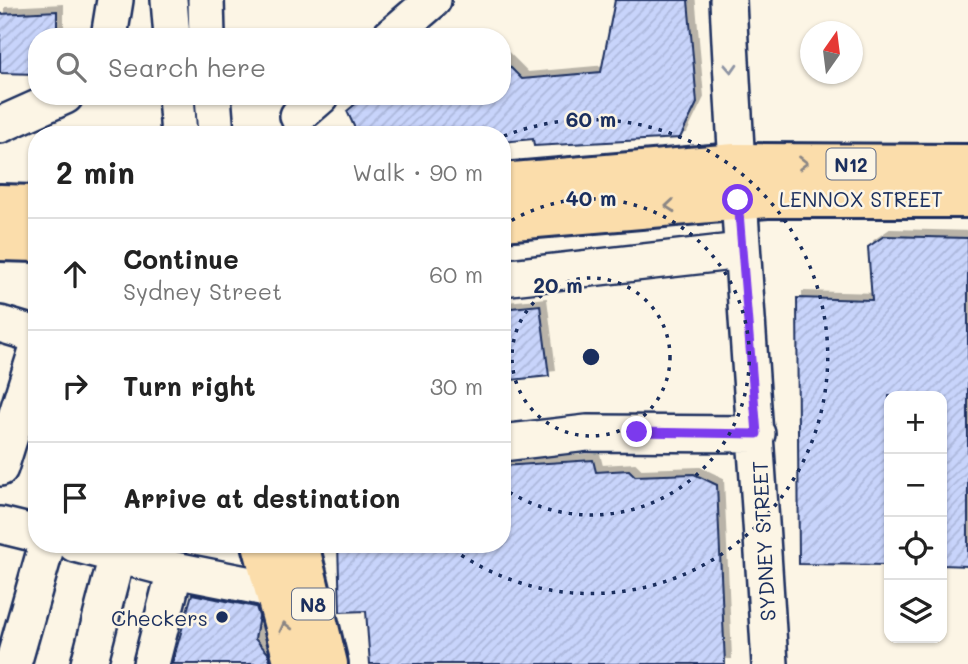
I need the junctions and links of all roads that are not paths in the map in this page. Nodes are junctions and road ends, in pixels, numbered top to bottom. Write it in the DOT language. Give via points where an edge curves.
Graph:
graph roads {
  1 [pos="115,0"];
  2 [pos="169,0"];
  3 [pos="206,0"];
  4 [pos="433,0"];
  5 [pos="728,0"];
  6 [pos="110,28"];
  7 [pos="171,28"];
  8 [pos="207,28"];
  9 [pos="400,28"];
  10 [pos="45,105"];
  11 [pos="177,105"];
  12 [pos="214,105"];
  13 [pos="0,125"];
  14 [pos="178,126"];
  15 [pos="215,126"];
  16 [pos="968,164"];
  17 [pos="737,182"];
  18 [pos="511,183"];
  19 [pos="968,198"];
  20 [pos="0,204"];
  21 [pos="28,205"];
  22 [pos="511,220"];
  23 [pos="0,241"];
  24 [pos="28,242"];
  25 [pos="741,251"];
  26 [pos="511,277"];
  27 [pos="0,324"];
  28 [pos="28,332"];
  29 [pos="28,379"];
  30 [pos="757,434"];
  31 [pos="511,442"];
  32 [pos="0,468"];
  33 [pos="0,525"];
  34 [pos="28,532"];
  35 [pos="44,553"];
  36 [pos="118,553"];
  37 [pos="128,553"];
  38 [pos="265,553"];
  39 [pos="301,553"];
  40 [pos="176,570"];
  41 [pos="276,590"];
  42 [pos="13,664"];
  43 [pos="89,664"];
  44 [pos="151,664"];
  45 [pos="294,664"];
  46 [pos="328,664"];
  47 [pos="770,664"];
  1 -- 6 [label="street"];
  2 -- 7 [label="street"];
  3 -- 8 [label="street"];
  4 -- 9 [label="street"];
  5 -- 17 [label="street, SYDNEY STREET, one-way"];
  10 -- 13 [label="street"];
  11 -- 14 [label="street"];
  12 -- 15 [label="street"];
  17 -- 16 [label="highway, LENNOX STREET / N12, one-way"];
  17 -- 18 [label="highway, LENNOX STREET / N12"];
  17 -- 19 [label="highway, LENNOX STREET / N12"];
  17 -- 22 [label="highway, LENNOX STREET / N12, one-way"];
  17 -- 25 [label="street, SYDNEY STREET"];
  20 -- 21 [label="highway"];
  23 -- 24 [label="highway"];
  25 -- 26 [label="street"];
  25 -- 30 [label="street, SYDNEY STREET"];
  27 -- 28 [label="street"];
  29 -- 32 [label="street"];
  30 -- 31 [label="street" via="612,432"];
  30 -- 47 [label="street, SYDNEY STREET"];
  33 -- 34 [label="street"];
  35 -- 42 [label="street"];
  36 -- 43 [label="street"];
  37 -- 40 [label="street"];
  38 -- 41 [label="highway, N8"];
  39 -- 46 [label="highway, N8"];
  40 -- 41 [label="street"];
  40 -- 44 [label="street"];
  45 -- 41 [label="highway, N8, one-way"];
}
